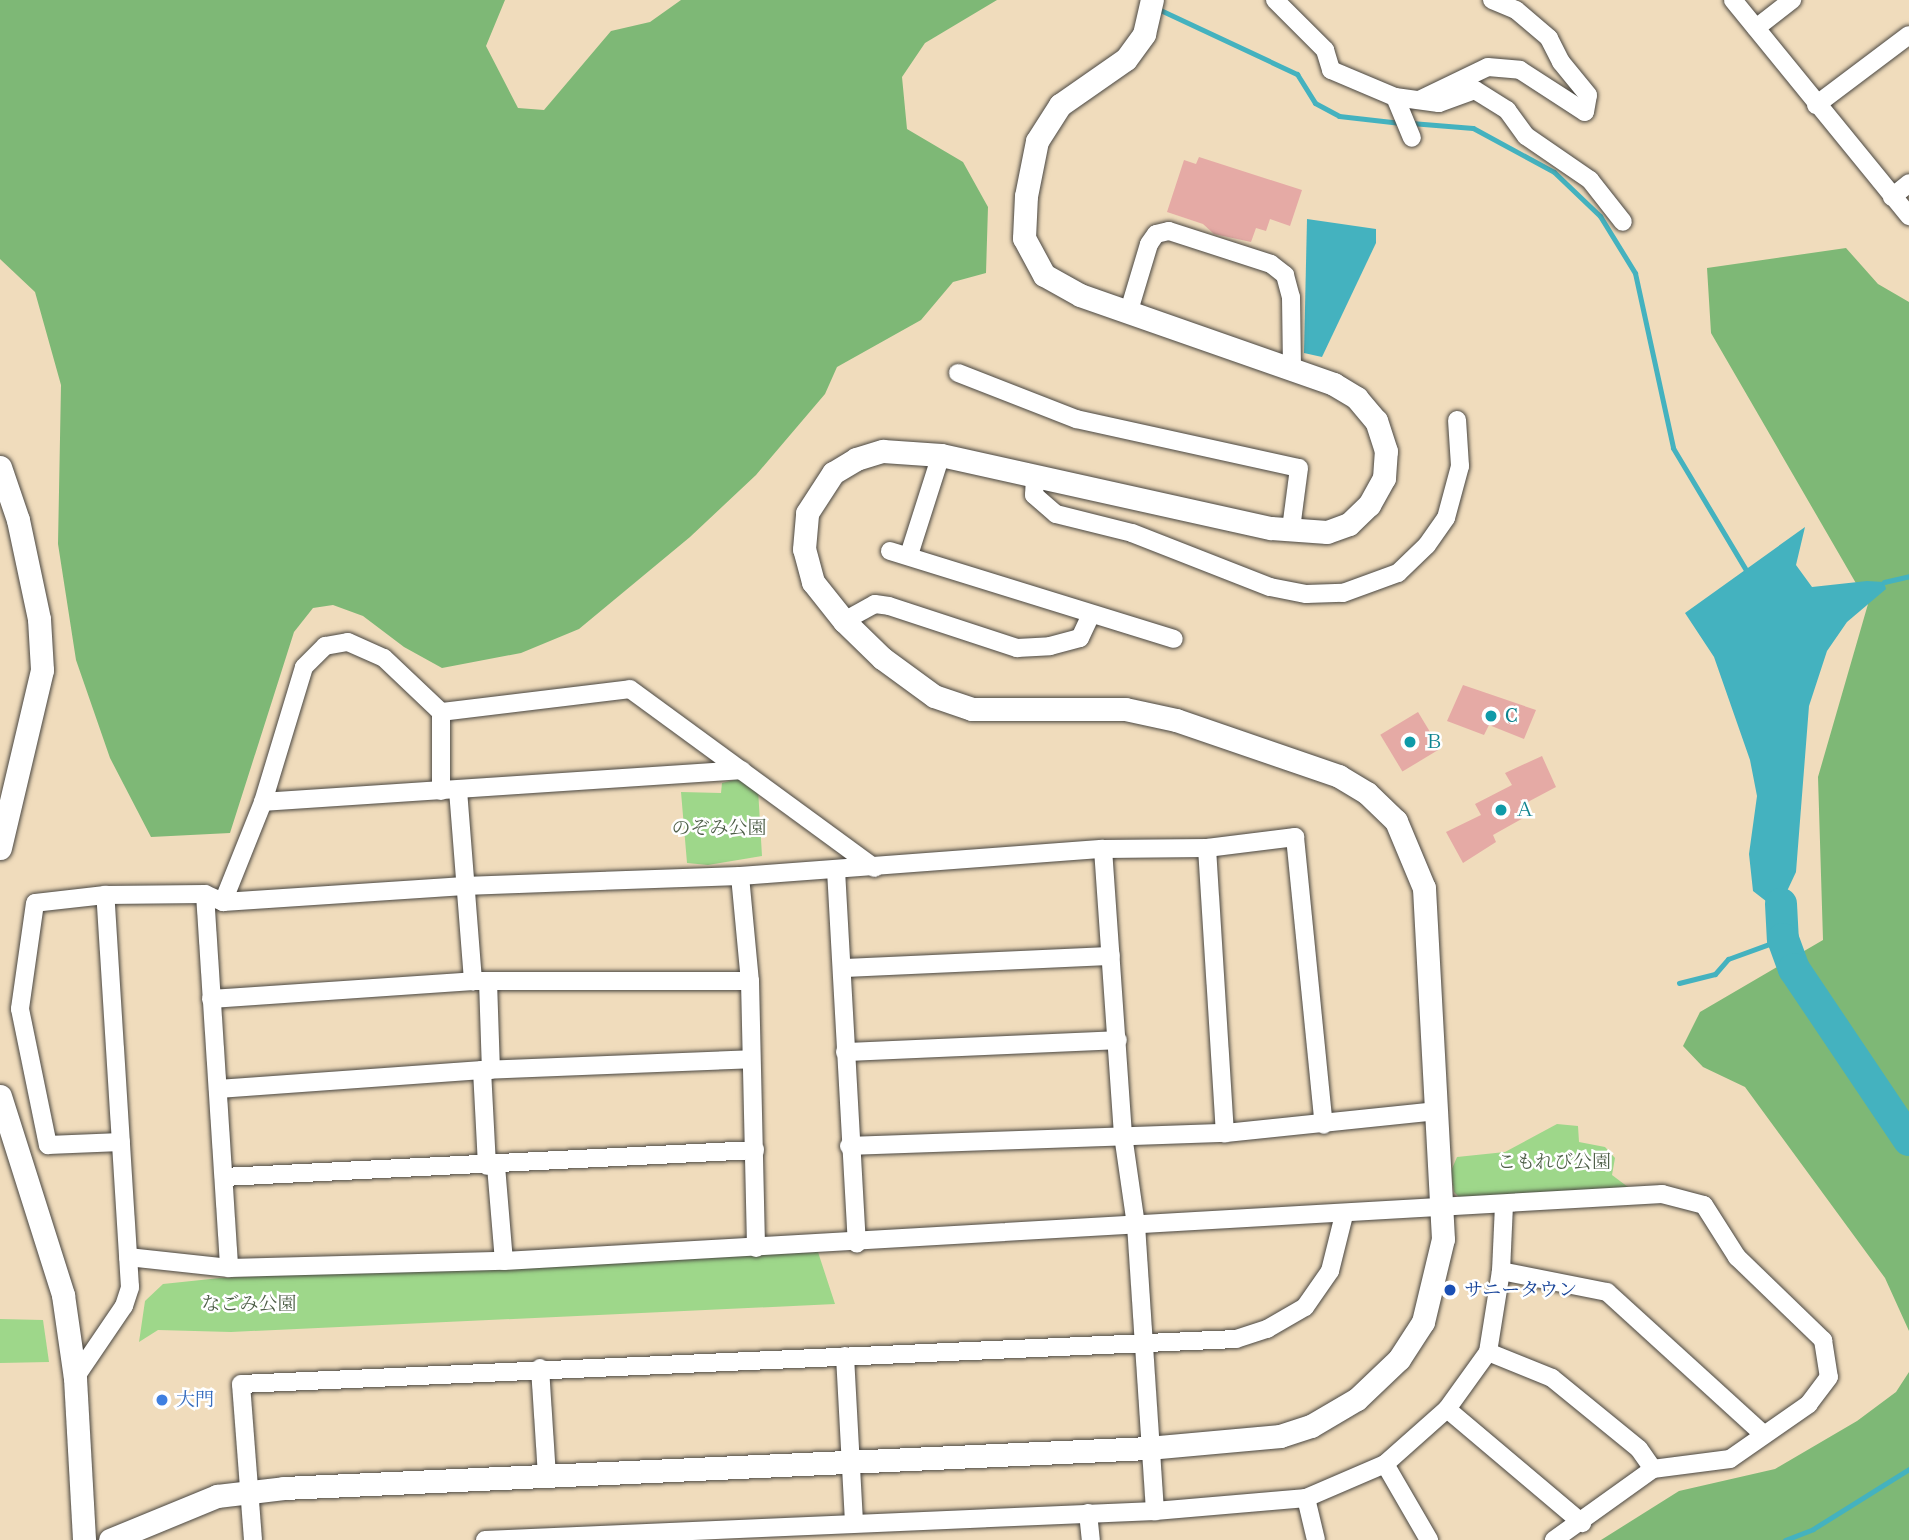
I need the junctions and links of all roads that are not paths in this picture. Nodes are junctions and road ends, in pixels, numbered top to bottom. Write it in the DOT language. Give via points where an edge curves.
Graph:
graph roads {
  1 [pos="1275,0"];
  2 [pos="1492,0"];
  3 [pos="1733,0"];
  4 [pos="1792,0"];
  5 [pos="1151,9"];
  6 [pos="1756,28"];
  7 [pos="1909,35"];
  8 [pos="1419,100"];
  9 [pos="1398,105"];
  10 [pos="1816,106"];
  11 [pos="1411,136"];
  12 [pos="1909,183"];
  13 [pos="1892,197"];
  14 [pos="1909,216"];
  15 [pos="1623,222"];
  16 [pos="1128,314"];
  17 [pos="1292,370"];
  18 [pos="958,373"];
  19 [pos="1457,420"];
  20 [pos="941,455"];
  21 [pos="0,467"];
  22 [pos="1035,477"];
  23 [pos="1291,530"];
  24 [pos="890,551"];
  25 [pos="909,555"];
  26 [pos="1091,614"];
  27 [pos="844,621"];
  28 [pos="1174,639"];
  29 [pos="441,712"];
  30 [pos="742,770"];
  31 [pos="8,789"];
  32 [pos="449,791"];
  33 [pos="263,802"];
  34 [pos="0,848"];
  35 [pos="1207,848"];
  36 [pos="1103,849"];
  37 [pos="874,868"];
  38 [pos="836,870"];
  39 [pos="740,877"];
  40 [pos="464,887"];
  41 [pos="205,894"];
  42 [pos="105,895"];
  43 [pos="223,902"];
  44 [pos="1111,956"];
  45 [pos="843,968"];
  46 [pos="481,981"];
  47 [pos="750,981"];
  48 [pos="211,999"];
  49 [pos="1118,1040"];
  50 [pos="845,1052"];
  51 [pos="751,1059"];
  52 [pos="486,1070"];
  53 [pos="218,1089"];
  54 [pos="0,1096"];
  55 [pos="1438,1111"];
  56 [pos="1324,1125"];
  57 [pos="1226,1133"];
  58 [pos="1122,1135"];
  59 [pos="121,1142"];
  60 [pos="849,1146"];
  61 [pos="755,1150"];
  62 [pos="492,1166"];
  63 [pos="224,1177"];
  64 [pos="1443,1206"];
  65 [pos="1504,1206"];
  66 [pos="1344,1215"];
  67 [pos="1136,1225"];
  68 [pos="857,1242"];
  69 [pos="756,1248"];
  70 [pos="128,1257"];
  71 [pos="505,1261"];
  72 [pos="229,1268"];
  73 [pos="1501,1271"];
  74 [pos="1143,1341"];
  75 [pos="1488,1352"];
  76 [pos="845,1356"];
  77 [pos="540,1368"];
  78 [pos="75,1378"];
  79 [pos="1447,1409"];
  80 [pos="1764,1435"];
  81 [pos="1148,1448"];
  82 [pos="850,1461"];
  83 [pos="1385,1464"];
  84 [pos="1653,1469"];
  85 [pos="547,1475"];
  86 [pos="246,1492"];
  87 [pos="1306,1498"];
  88 [pos="1155,1511"];
  89 [pos="1088,1513"];
  90 [pos="854,1522"];
  91 [pos="1582,1523"];
  92 [pos="84,1540"];
  93 [pos="110,1540"];
  94 [pos="253,1540"];
  95 [pos="485,1540"];
  96 [pos="1091,1540"];
  97 [pos="1316,1540"];
  98 [pos="1429,1540"];
  99 [pos="1554,1540"];
  1 -- 9 [label="street" via="1325,50 1331,70"];
  2 -- 8 [label="street" via="1516,10 1549,38 1560,62 1588,95 1585,112 1520,70 1488,67"];
  3 -- 6 [label="street"];
  4 -- 6 [label="street"];
  5 -- 16 [label="street" via="1126,59 1060,105 1037,141 1026,197 1024,238 1044,275"];
  6 -- 10 [label="street"];
  7 -- 10 [label="street"];
  8 -- 9 [label="street"];
  8 -- 15 [label="street" via="1439,103 1475,90 1507,110 1526,136 1590,180"];
  9 -- 11 [label="street"];
  10 -- 13 [label="street"];
  12 -- 13 [label="street"];
  13 -- 14 [label="street"];
  16 -- 17 [label="street"];
  16 -- 17 [label="street" via="1156,234 1169,231 1271,264 1285,275 1292,296"];
  17 -- 23 [label="street" via="1334,384 1357,398 1376,421 1385,451 1384,478 1369,505 1349,524 1327,532"];
  18 -- 23 [label="street" via="1076,419 1299,468"];
  19 -- 22 [label="street" via="1460,466 1446,517 1427,545 1398,573 1343,593 1306,594 1270,587 1132,533 1056,514 1034,495"];
  20 -- 22 [label="street"];
  20 -- 25 [label="street"];
  20 -- 27 [label="street" via="905,450 856,459 832,474 817,493 807,513 804,549 813,582"];
  21 -- 31 [label="street" via="18,520 36,606 42,670"];
  22 -- 23 [label="street"];
  24 -- 25 [label="street"];
  25 -- 26 [label="street"];
  26 -- 27 [label="street" via="1080,638 1017,648 889,606 875,604"];
  26 -- 28 [label="street"];
  27 -- 55 [label="street" via="882,658 934,696 972,709 1125,709 1176,720 1339,776 1367,793 1396,821 1424,888"];
  29 -- 30 [label="street" via="630,689"];
  29 -- 32 [label="street"];
  29 -- 33 [label="street" via="384,658 348,642 324,646 304,667"];
  30 -- 32 [label="street"];
  30 -- 37 [label="street"];
  31 -- 34 [label="street"];
  32 -- 33 [label="street"];
  32 -- 40 [label="street"];
  33 -- 43 [label="street"];
  35 -- 36 [label="street"];
  35 -- 56 [label="street" via="1294,837"];
  35 -- 57 [label="street"];
  36 -- 37 [label="street"];
  36 -- 44 [label="street"];
  37 -- 38 [label="street"];
  38 -- 39 [label="street"];
  38 -- 45 [label="street"];
  39 -- 40 [label="street"];
  39 -- 47 [label="street"];
  40 -- 43 [label="street"];
  40 -- 46 [label="street"];
  41 -- 42 [label="street"];
  41 -- 43 [label="street"];
  41 -- 48 [label="street"];
  42 -- 59 [label="street"];
  42 -- 59 [label="street" via="35,902 20,1009 48,1145"];
  44 -- 45 [label="street"];
  44 -- 49 [label="street"];
  45 -- 50 [label="street"];
  46 -- 47 [label="street"];
  46 -- 48 [label="street"];
  46 -- 52 [label="street"];
  47 -- 51 [label="street"];
  48 -- 53 [label="street"];
  49 -- 50 [label="street"];
  49 -- 58 [label="street"];
  50 -- 60 [label="street"];
  51 -- 52 [label="street"];
  51 -- 61 [label="street"];
  52 -- 53 [label="street"];
  52 -- 62 [label="street"];
  53 -- 63 [label="street"];
  54 -- 78 [label="street" via="63,1294"];
  55 -- 56 [label="street"];
  55 -- 64 [label="street"];
  56 -- 57 [label="street"];
  57 -- 58 [label="street"];
  58 -- 60 [label="street"];
  58 -- 67 [label="street"];
  59 -- 70 [label="street"];
  60 -- 68 [label="street"];
  61 -- 62 [label="street"];
  61 -- 69 [label="street"];
  62 -- 63 [label="street"];
  62 -- 71 [label="street"];
  63 -- 72 [label="street"];
  64 -- 65 [label="street"];
  64 -- 66 [label="street"];
  64 -- 81 [label="street" via="1439,1267 1423,1322 1399,1359 1357,1399 1311,1426 1280,1436"];
  65 -- 73 [label="street"];
  65 -- 80 [label="street" via="1662,1194 1704,1205 1737,1257 1824,1340 1829,1377 1809,1404"];
  66 -- 67 [label="street"];
  66 -- 74 [label="street" via="1329,1270 1305,1307 1267,1329 1236,1339"];
  67 -- 68 [label="street"];
  67 -- 74 [label="street"];
  68 -- 69 [label="street"];
  69 -- 71 [label="street"];
  70 -- 72 [label="street"];
  70 -- 78 [label="street" via="130,1287 124,1306"];
  71 -- 72 [label="street"];
  73 -- 75 [label="street"];
  73 -- 80 [label="street" via="1608,1292"];
  74 -- 76 [label="street"];
  74 -- 81 [label="street"];
  75 -- 79 [label="street"];
  75 -- 84 [label="street" via="1552,1378 1639,1449"];
  76 -- 77 [label="street"];
  76 -- 82 [label="street"];
  77 -- 85 [label="street"];
  77 -- 86 [label="street" via="241,1384"];
  78 -- 92 [label="street"];
  79 -- 83 [label="street"];
  79 -- 91 [label="street"];
  80 -- 84 [label="street" via="1730,1459"];
  81 -- 82 [label="street"];
  81 -- 88 [label="street"];
  82 -- 85 [label="street"];
  82 -- 90 [label="street"];
  83 -- 87 [label="street"];
  83 -- 98 [label="street"];
  84 -- 91 [label="street"];
  85 -- 86 [label="street"];
  86 -- 93 [label="street" via="217,1496"];
  86 -- 94 [label="street"];
  87 -- 88 [label="street"];
  87 -- 97 [label="street"];
  88 -- 89 [label="street"];
  89 -- 90 [label="street"];
  89 -- 96 [label="street"];
  90 -- 95 [label="street"];
  91 -- 99 [label="street"];
}
